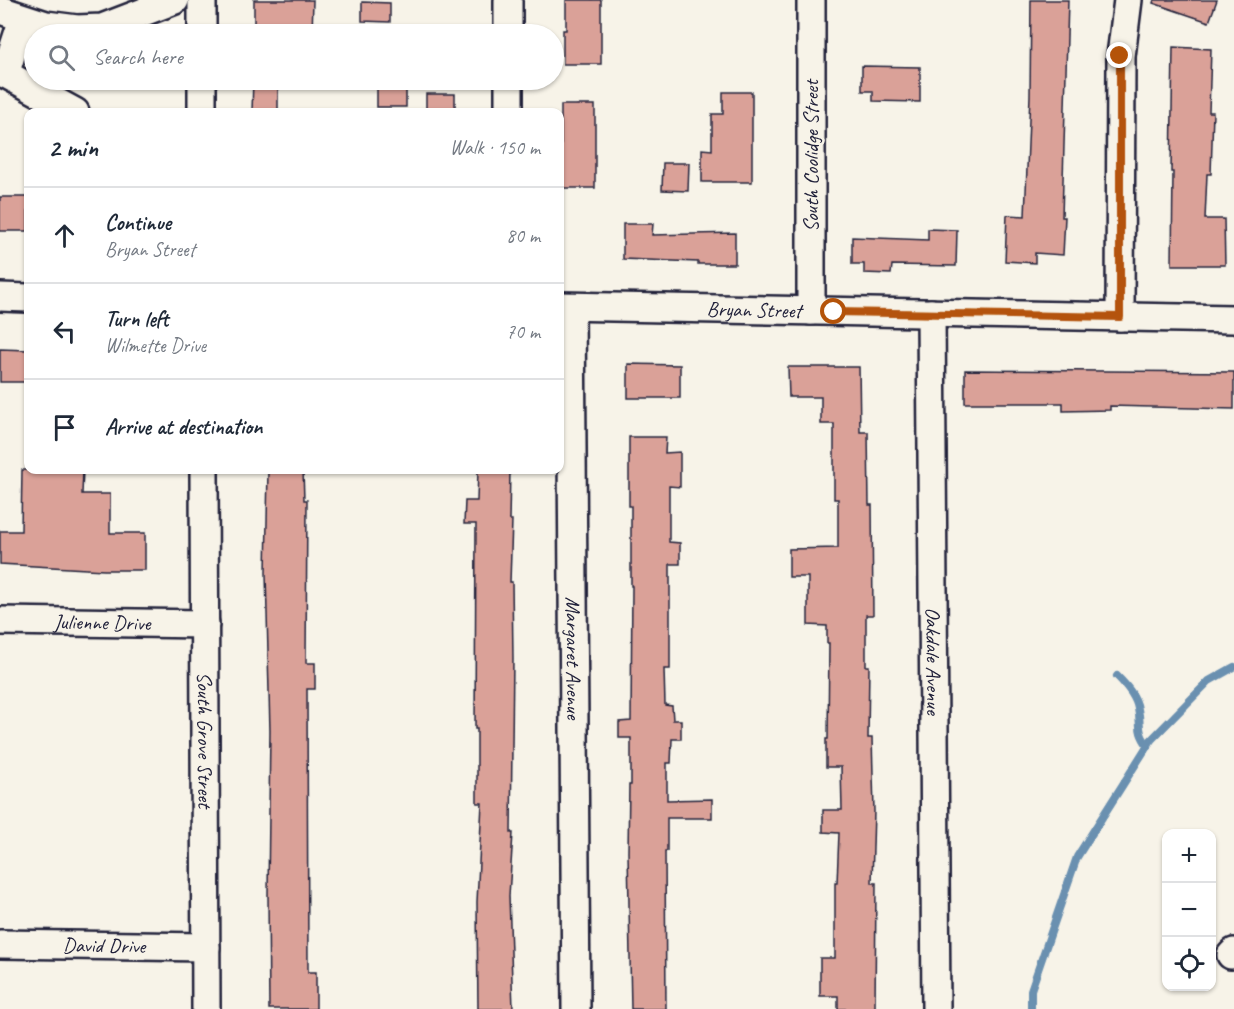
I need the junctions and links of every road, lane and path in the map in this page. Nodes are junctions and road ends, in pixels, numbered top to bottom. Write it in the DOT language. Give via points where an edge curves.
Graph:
graph roads {
  1 [pos="176,0"];
  2 [pos="202,0"];
  3 [pos="508,0"];
  4 [pos="811,0"];
  5 [pos="1128,0"];
  6 [pos="11,14"];
  7 [pos="43,24"];
  8 [pos="113,24"];
  9 [pos="202,24"];
  10 [pos="508,24"];
  11 [pos="2,72"];
  12 [pos="24,84"];
  13 [pos="35,90"];
  14 [pos="202,90"];
  15 [pos="509,90"];
  16 [pos="68,108"];
  17 [pos="202,108"];
  18 [pos="509,108"];
  19 [pos="0,297"];
  20 [pos="24,298"];
  21 [pos="565,306"];
  22 [pos="811,311"];
  23 [pos="931,313"];
  24 [pos="1120,317"];
  25 [pos="1234,320"];
  26 [pos="204,474"];
  27 [pos="0,621"];
  28 [pos="205,624"];
  29 [pos="0,944"];
  30 [pos="206,947"];
  31 [pos="206,1009"];
  32 [pos="576,1009"];
  33 [pos="936,1009"];
  1 -- 8 [label="street"];
  2 -- 9 [label="street"];
  3 -- 10 [label="street"];
  4 -- 22 [label="street, South Coolidge Street"];
  5 -- 24 [label="street" via="1120,56"];
  6 -- 7 [label="street"];
  6 -- 11 [label="street"];
  11 -- 12 [label="street"];
  13 -- 16 [label="street"];
  14 -- 17 [label="street"];
  15 -- 18 [label="street"];
  19 -- 20 [label="street"];
  21 -- 22 [label="street, Bryan Street"];
  21 -- 32 [label="street, Margaret Avenue"];
  22 -- 23 [label="street, Bryan Street"];
  23 -- 24 [label="street, Bryan Street"];
  23 -- 33 [label="street, Oakdale Avenue"];
  24 -- 25 [label="street, Bryan Street"];
  26 -- 28 [label="street, South Grove Street"];
  27 -- 28 [label="street, Julienne Drive"];
  28 -- 30 [label="street, South Grove Street"];
  29 -- 30 [label="street, David Drive"];
  30 -- 31 [label="street, South Grove Street"];
}
